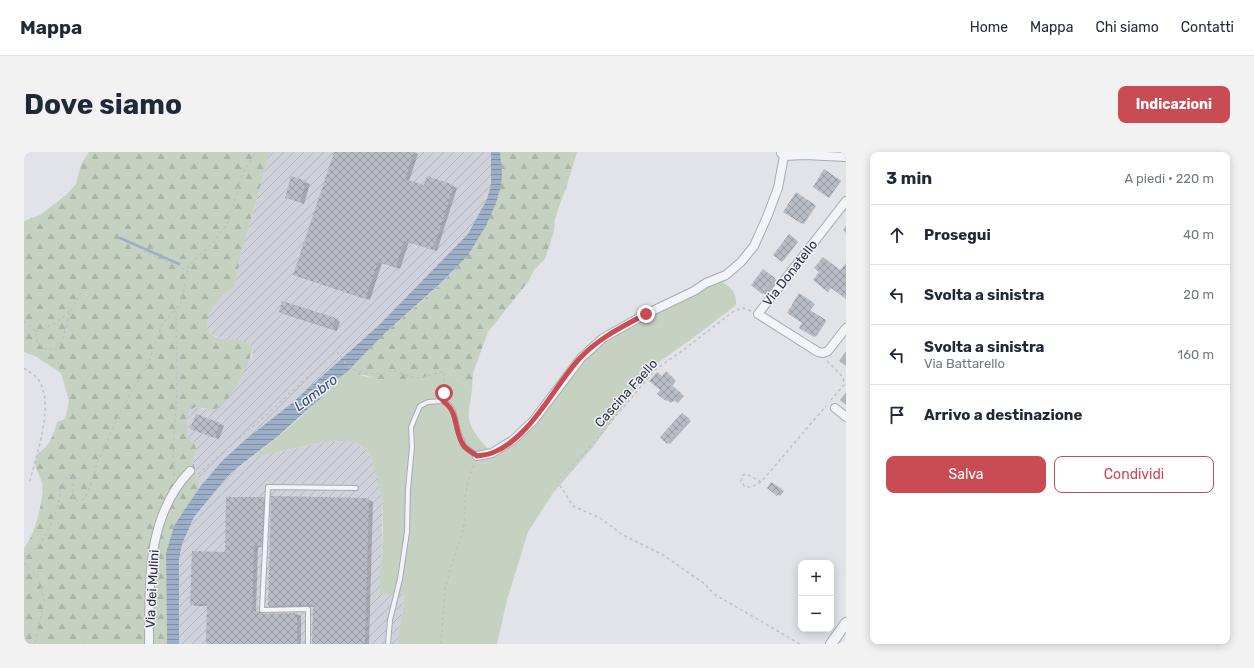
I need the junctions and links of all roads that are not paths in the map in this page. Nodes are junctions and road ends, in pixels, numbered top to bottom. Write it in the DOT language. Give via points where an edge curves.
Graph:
graph roads {
  1 [pos="782,154"];
  2 [pos="846,158"];
  3 [pos="846,201"];
  4 [pos="846,328"];
  5 [pos="835,408"];
  6 [pos="846,417"];
  7 [pos="476,457"];
  8 [pos="192,474"];
  9 [pos="356,488"];
  10 [pos="846,623"];
  11 [pos="150,644"];
  12 [pos="308,644"];
  13 [pos="388,644"];
  14 [pos="831,644"];
  1 -- 2 [label="street"];
  1 -- 7 [label="street" via="778,188 767,217 754,246 741,262 726,275 603,338 580,358 534,420 513,440 492,453"];
  3 -- 4 [label="street, Via Donatello" via="758,314 818,352 824,353"];
  5 -- 6 [label="street"];
  7 -- 13 [label="lane" via="464,446 449,405 443,401 428,402 420,406 411,427 407,532 400,579 390,620"];
  8 -- 11 [label="street, Via dei Mulini" via="175,488 154,545 150,570"];
  9 -- 12 [label="lane" via="268,487 262,610 308,609"];
  10 -- 14 [label="street"];
}
